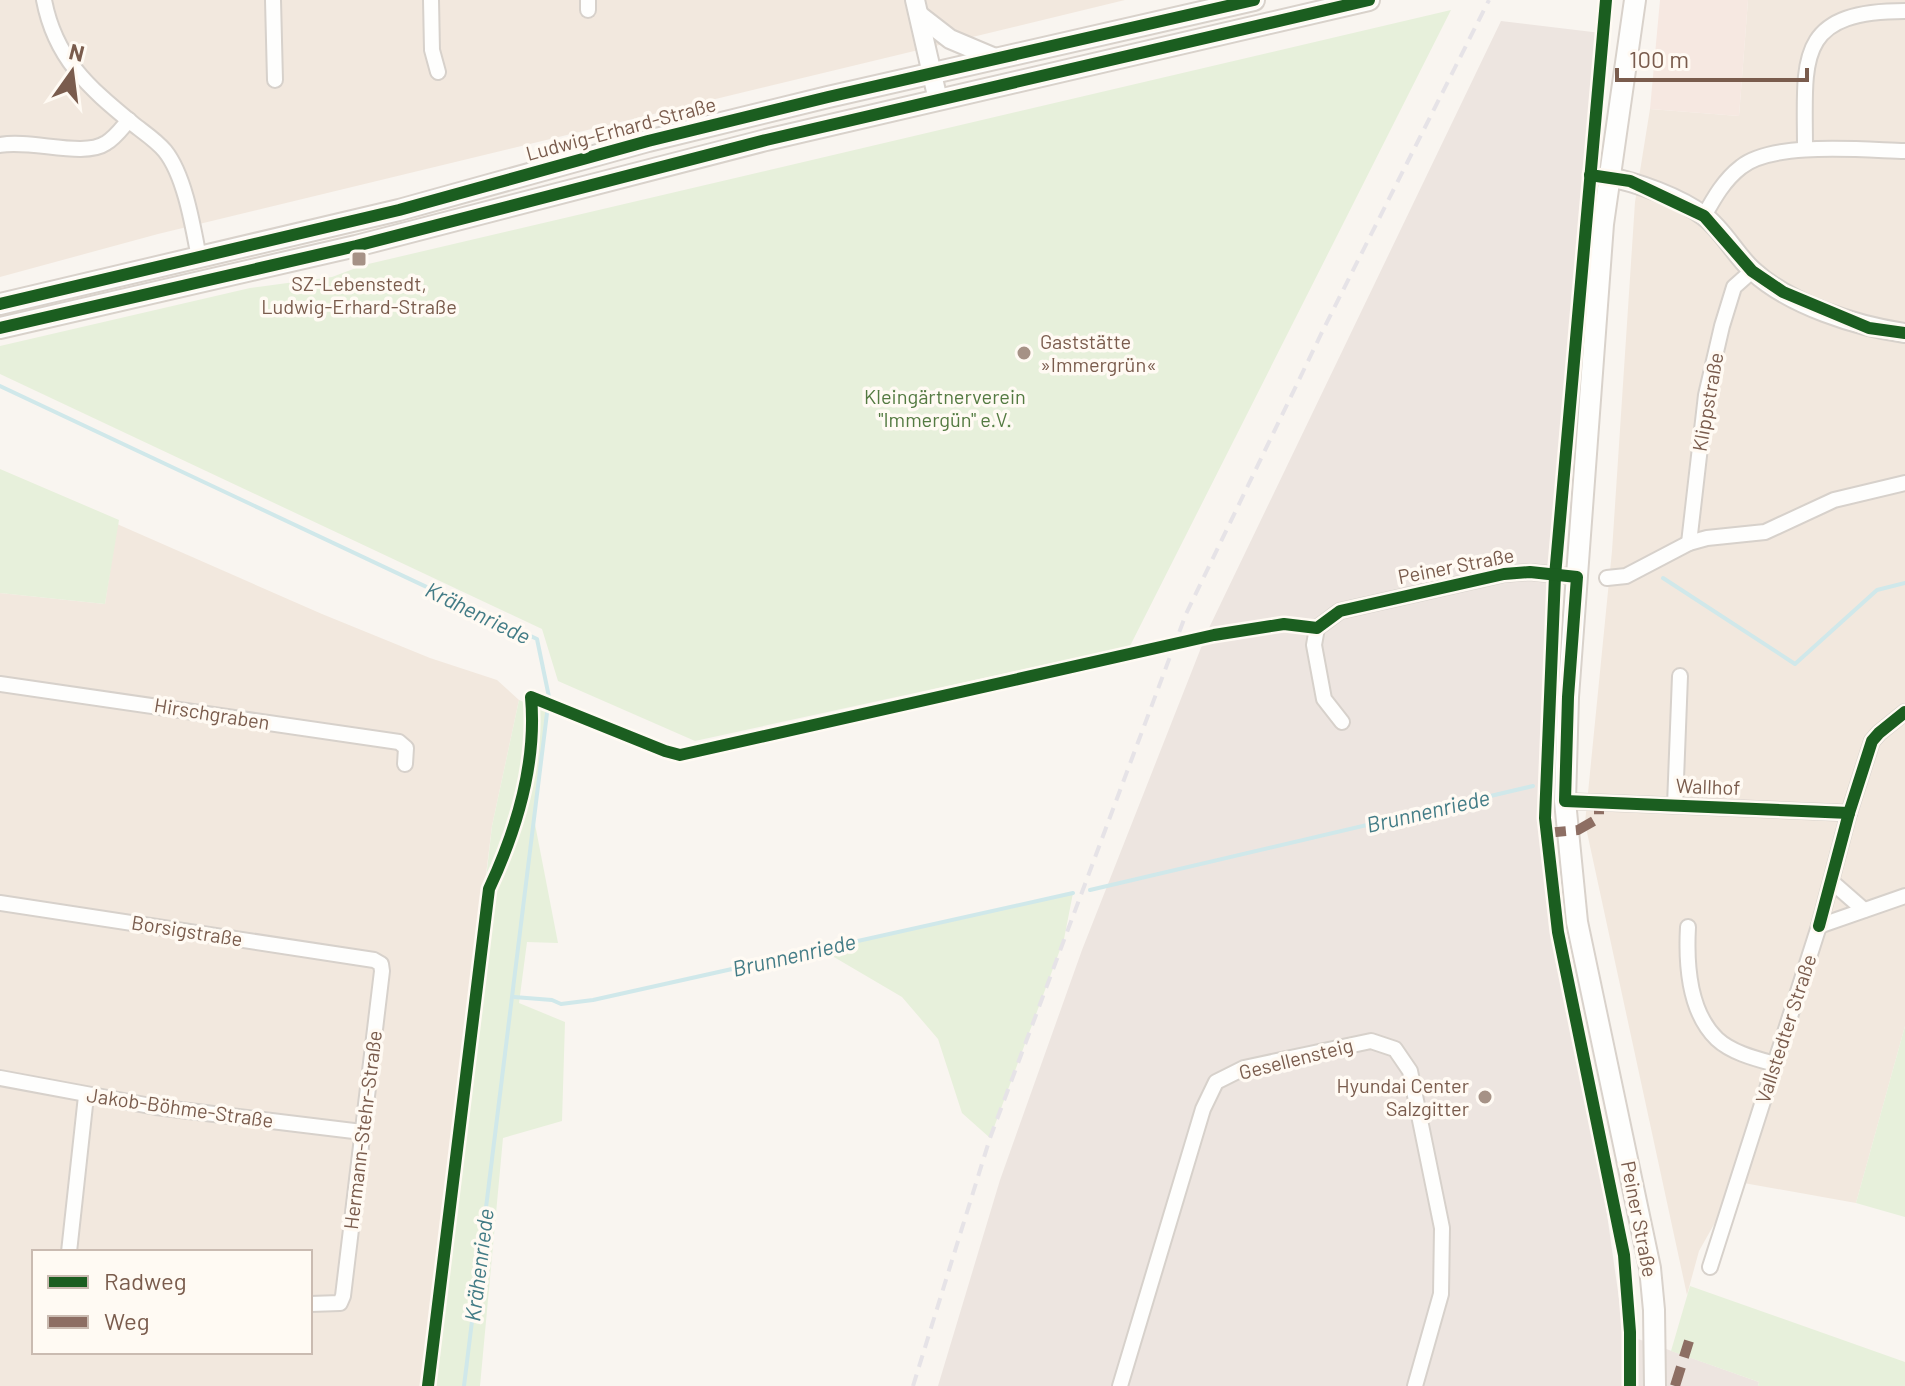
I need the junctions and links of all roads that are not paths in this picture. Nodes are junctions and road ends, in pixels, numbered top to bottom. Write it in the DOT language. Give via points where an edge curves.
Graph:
graph roads {
  1 [pos="44,0"];
  2 [pos="273,0"];
  3 [pos="431,0"];
  4 [pos="1254,0"];
  5 [pos="1369,0"];
  6 [pos="1632,5"];
  7 [pos="917,8"];
  8 [pos="1905,11"];
  9 [pos="995,58"];
  10 [pos="438,72"];
  11 [pos="930,74"];
  12 [pos="275,80"];
  13 [pos="938,100"];
  14 [pos="129,120"];
  15 [pos="0,145"];
  16 [pos="1805,149"];
  17 [pos="1905,151"];
  18 [pos="1608,177"];
  19 [pos="1704,216"];
  20 [pos="199,258"];
  21 [pos="1752,271"];
  22 [pos="203,281"];
  23 [pos="0,304"];
  24 [pos="0,328"];
  25 [pos="1905,333"];
  26 [pos="1905,483"];
  27 [pos="1689,543"];
  28 [pos="1577,577"];
  29 [pos="1607,578"];
  30 [pos="1680,676"];
  31 [pos="0,684"];
  32 [pos="1905,712"];
  33 [pos="1342,722"];
  34 [pos="405,764"];
  35 [pos="1565,801"];
  36 [pos="1675,805"];
  37 [pos="1849,813"];
  38 [pos="1832,882"];
  39 [pos="1905,896"];
  40 [pos="0,903"];
  41 [pos="1864,910"];
  42 [pos="1819,926"];
  43 [pos="1688,927"];
  44 [pos="374,960"];
  45 [pos="1775,1064"];
  46 [pos="0,1078"];
  47 [pos="86,1096"];
  48 [pos="362,1132"];
  49 [pos="69,1250"];
  50 [pos="1710,1267"];
  51 [pos="312,1304"];
  52 [pos="1120,1386"];
  53 [pos="1415,1386"];
  54 [pos="1655,1386"];
  1 -- 14 [label="street" via="61,51 76,72"];
  2 -- 12 [label="street"];
  3 -- 10 [label="street"];
  4 -- 9 [label="main road, Ludwig-Erhard-Straße"];
  5 -- 13 [label="main road"];
  6 -- 18 [label="main road, Peiner Straße"];
  7 -- 9 [label="street" via="956,42"];
  7 -- 11 [label="street"];
  8 -- 16 [label="street" via="1848,16 1823,30 1805,75"];
  9 -- 11 [label="main road, Ludwig-Erhard-Straße"];
  11 -- 13 [label="street"];
  11 -- 20 [label="main road, Ludwig-Erhard-Straße" via="663,137 399,210"];
  13 -- 22 [label="main road"];
  14 -- 15 [label="street" via="106,143 79,151 18,142"];
  14 -- 20 [label="street" via="165,151 177,173"];
  16 -- 17 [label="street"];
  16 -- 19 [label="street" via="1743,164 1721,186"];
  18 -- 19 [label="street" via="1646,186"];
  18 -- 28 [label="main road, Peiner Straße"];
  19 -- 21 [label="street"];
  20 -- 22 [label="street"];
  20 -- 23 [label="main road, Ludwig-Erhard-Straße"];
  21 -- 25 [label="street" via="1825,311 1869,328"];
  21 -- 27 [label="street, Klippstraße" via="1734,287 1706,395"];
  22 -- 24 [label="main road"];
  26 -- 27 [label="street" via="1834,500 1774,529"];
  27 -- 29 [label="street" via="1626,576"];
  28 -- 33 [label="street, Peiner Straße" via="1504,574 1340,611 1317,628 1314,645 1324,699"];
  28 -- 35 [label="main road, Peiner Straße"];
  30 -- 36 [label="street"];
  31 -- 34 [label="street, Hirschgraben" via="399,742 406,748"];
  32 -- 37 [label="street, Vallstedter Straße" via="1872,741"];
  35 -- 36 [label="street, Wallhof"];
  35 -- 54 [label="main road, Peiner Straße" via="1577,922 1650,1268"];
  36 -- 37 [label="street, Wallhof"];
  37 -- 38 [label="street, Vallstedter Straße"];
  38 -- 41 [label="street"];
  38 -- 42 [label="street, Vallstedter Straße"];
  39 -- 41 [label="street"];
  40 -- 44 [label="street, Borsigstraße"];
  41 -- 42 [label="street"];
  42 -- 45 [label="street, Vallstedter Straße"];
  43 -- 45 [label="street" via="1686,956 1698,1011 1718,1040"];
  44 -- 48 [label="street, Hermann-Stehr-Straße" via="382,971"];
  45 -- 50 [label="street, Vallstedter Straße"];
  46 -- 47 [label="street, Jakob-Böhme-Straße"];
  47 -- 48 [label="street, Jakob-Böhme-Straße"];
  47 -- 49 [label="street"];
  48 -- 51 [label="street, Hermann-Stehr-Straße" via="343,1296 340,1303"];
  52 -- 53 [label="street, Gesellensteig" via="1203,1109 1216,1082 1244,1068 1371,1041 1395,1049 1410,1071 1442,1228 1441,1294"];
}
